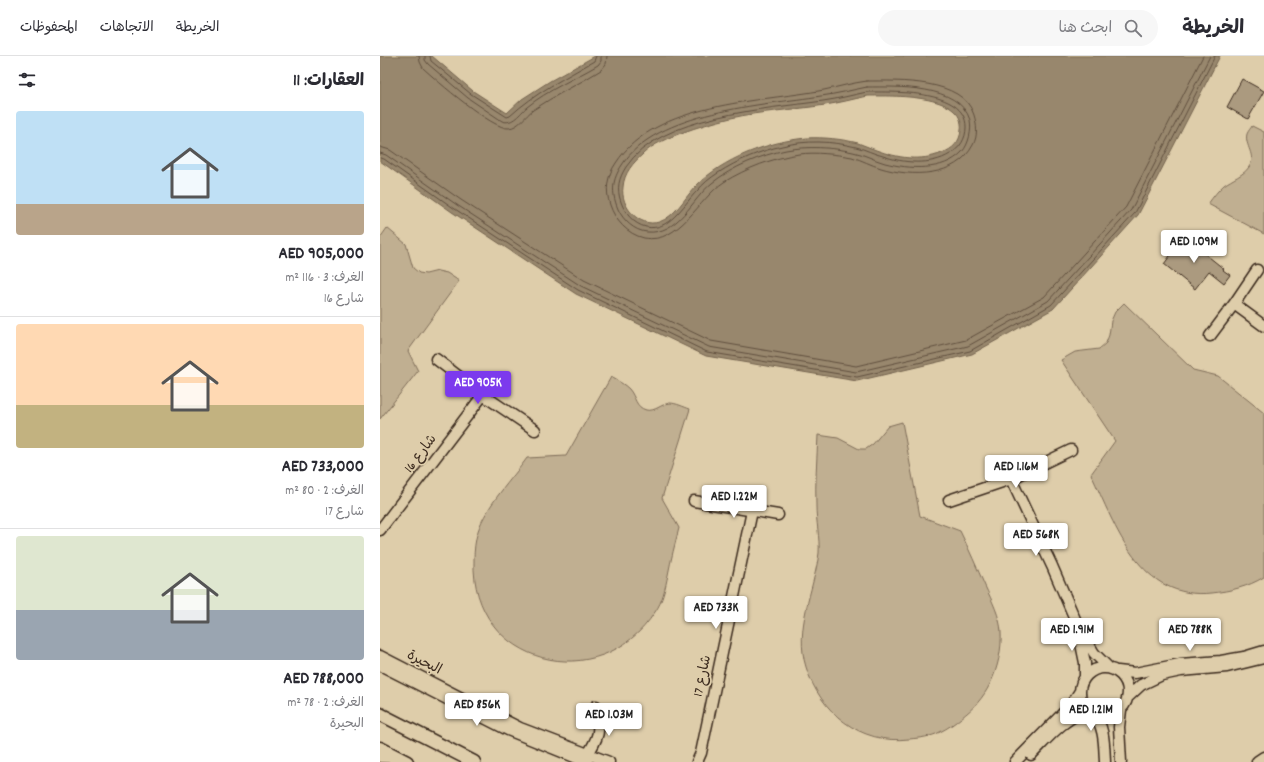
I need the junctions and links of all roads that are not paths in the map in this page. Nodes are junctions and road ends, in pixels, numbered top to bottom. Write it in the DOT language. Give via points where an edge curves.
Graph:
graph roads {
  1 [pos="1257,270"];
  2 [pos="1234,304"];
  3 [pos="1264,326"];
  4 [pos="1210,336"];
  5 [pos="436,359"];
  6 [pos="484,395"];
  7 [pos="535,430"];
  8 [pos="1072,450"];
  9 [pos="1011,479"];
  10 [pos="949,500"];
  11 [pos="694,501"];
  12 [pos="752,511"];
  13 [pos="778,515"];
  14 [pos="380,530"];
  15 [pos="1078,626"];
  16 [pos="1264,651"];
  17 [pos="380,656"];
  18 [pos="1264,658"];
  19 [pos="1229,663"];
  20 [pos="380,665"];
  21 [pos="1114,670"];
  22 [pos="412,677"];
  23 [pos="1085,677"];
  24 [pos="1080,692"];
  25 [pos="1128,697"];
  26 [pos="596,706"];
  27 [pos="1121,710"];
  28 [pos="1091,712"];
  29 [pos="380,714"];
  30 [pos="1119,732"];
  31 [pos="1103,734"];
  32 [pos="380,748"];
  33 [pos="380,757"];
  34 [pos="1026,757"];
  35 [pos="1264,758"];
  36 [pos="587,759"];
  37 [pos="700,759"];
  38 [pos="404,760"];
  39 [pos="474,762"];
  40 [pos="609,762"];
  41 [pos="1015,762"];
  42 [pos="1105,762"];
  43 [pos="1121,762"];
  44 [pos="1258,762"];
  1 -- 2 [label="street"];
  2 -- 3 [label="street"];
  2 -- 4 [label="street"];
  5 -- 6 [label="street"];
  6 -- 7 [label="street"];
  6 -- 14 [label="street, شارع 16"];
  8 -- 9 [label="street"];
  9 -- 10 [label="street"];
  9 -- 15 [label="street"];
  11 -- 12 [label="street"];
  12 -- 13 [label="street"];
  12 -- 37 [label="street, شارع 17"];
  15 -- 21 [label="street" via="1094,653"];
  15 -- 23 [label="street"];
  16 -- 19 [label="street"];
  17 -- 22 [label="street, البحيرة"];
  18 -- 19 [label="street"];
  19 -- 21 [label="street" via="1180,664 1135,673"];
  19 -- 25 [label="street" via="1162,675 1145,683"];
  20 -- 22 [label="street, البحيرة"];
  21 -- 23 [label="street" via="1104,667 1094,670"];
  21 -- 25 [label="street" via="1127,682"];
  22 -- 36 [label="street, البحيرة" via="468,706"];
  23 -- 24 [label="street"];
  24 -- 28 [label="street" via="1084,704"];
  24 -- 34 [label="street"];
  25 -- 27 [label="street"];
  26 -- 36 [label="street" via="600,723 599,732"];
  27 -- 28 [label="street" via="1108,716"];
  27 -- 30 [label="street"];
  28 -- 31 [label="street" via="1099,722"];
  28 -- 34 [label="street" via="1075,714"];
  29 -- 39 [label="street"];
  30 -- 31 [label="street"];
  30 -- 43 [label="street"];
  31 -- 42 [label="street"];
  32 -- 38 [label="street"];
  33 -- 38 [label="street"];
  34 -- 41 [label="street"];
  35 -- 44 [label="street"];
  36 -- 40 [label="street, البحيرة"];
}
